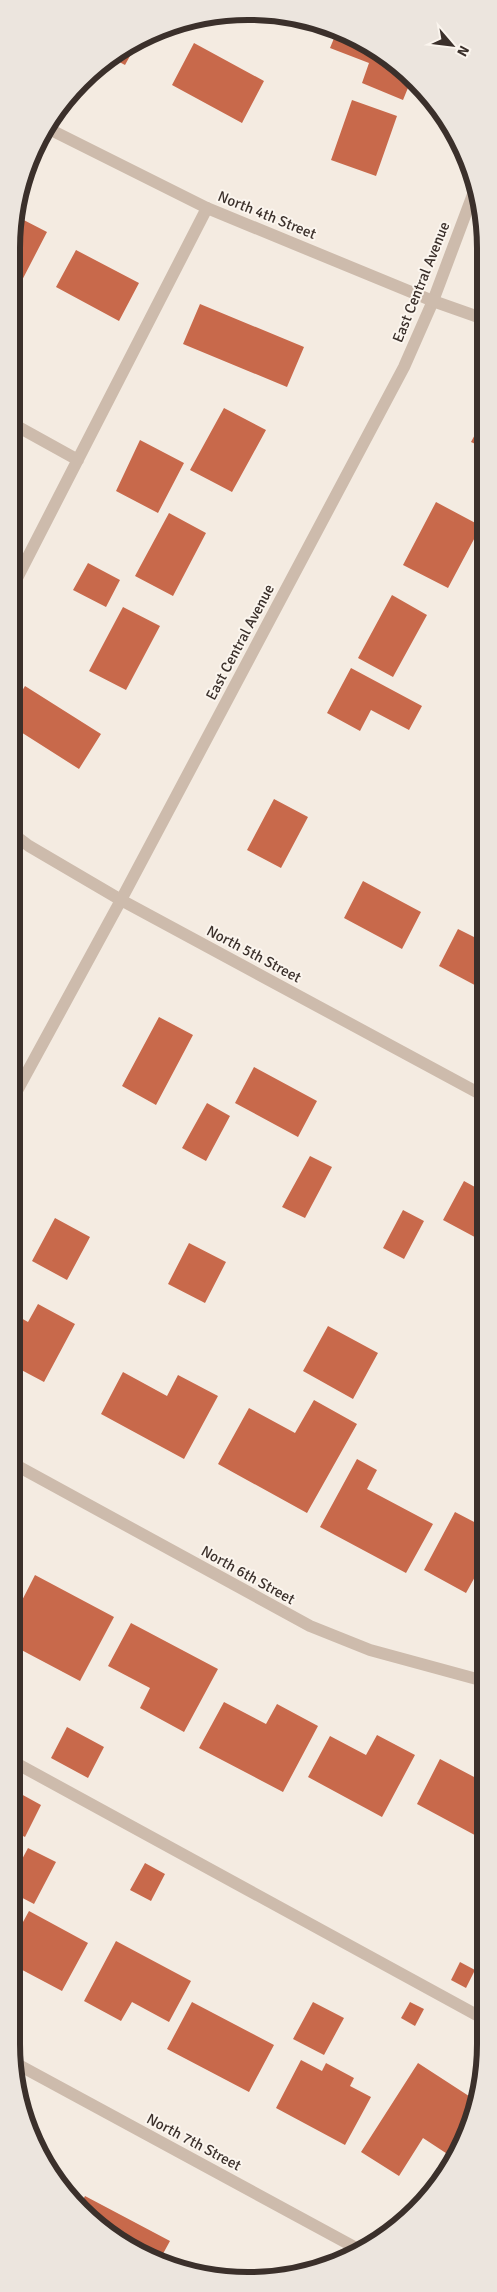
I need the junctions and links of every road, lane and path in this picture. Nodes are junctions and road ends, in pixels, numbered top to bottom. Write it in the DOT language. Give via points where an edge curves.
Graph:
graph roads {
  1 [pos="53,132"];
  2 [pos="471,198"];
  3 [pos="207,208"];
  4 [pos="433,301"];
  5 [pos="477,317"];
  6 [pos="20,428"];
  7 [pos="78,460"];
  8 [pos="20,572"];
  9 [pos="20,839"];
  10 [pos="122,900"];
  11 [pos="20,1086"];
  12 [pos="477,1092"];
  13 [pos="20,1467"];
  14 [pos="477,1679"];
  15 [pos="20,1765"];
  16 [pos="477,2015"];
  17 [pos="21,2066"];
  18 [pos="353,2246"];
  1 -- 3 [label="street, North 4th Street"];
  2 -- 4 [label="street, East Central Avenue"];
  3 -- 4 [label="street, North 4th Street"];
  3 -- 7 [label="street"];
  4 -- 5 [label="street, North 4th Street"];
  4 -- 10 [label="street, East Central Avenue" via="404,367"];
  6 -- 7 [label="street"];
  7 -- 8 [label="street"];
  9 -- 10 [label="street, North 5th Street"];
  10 -- 11 [label="street, East Central Avenue"];
  10 -- 12 [label="street, North 5th Street"];
  13 -- 14 [label="street, North 6th Street" via="310,1626 370,1650"];
  15 -- 16 [label="street"];
  17 -- 18 [label="street, North 7th Street"];
}
